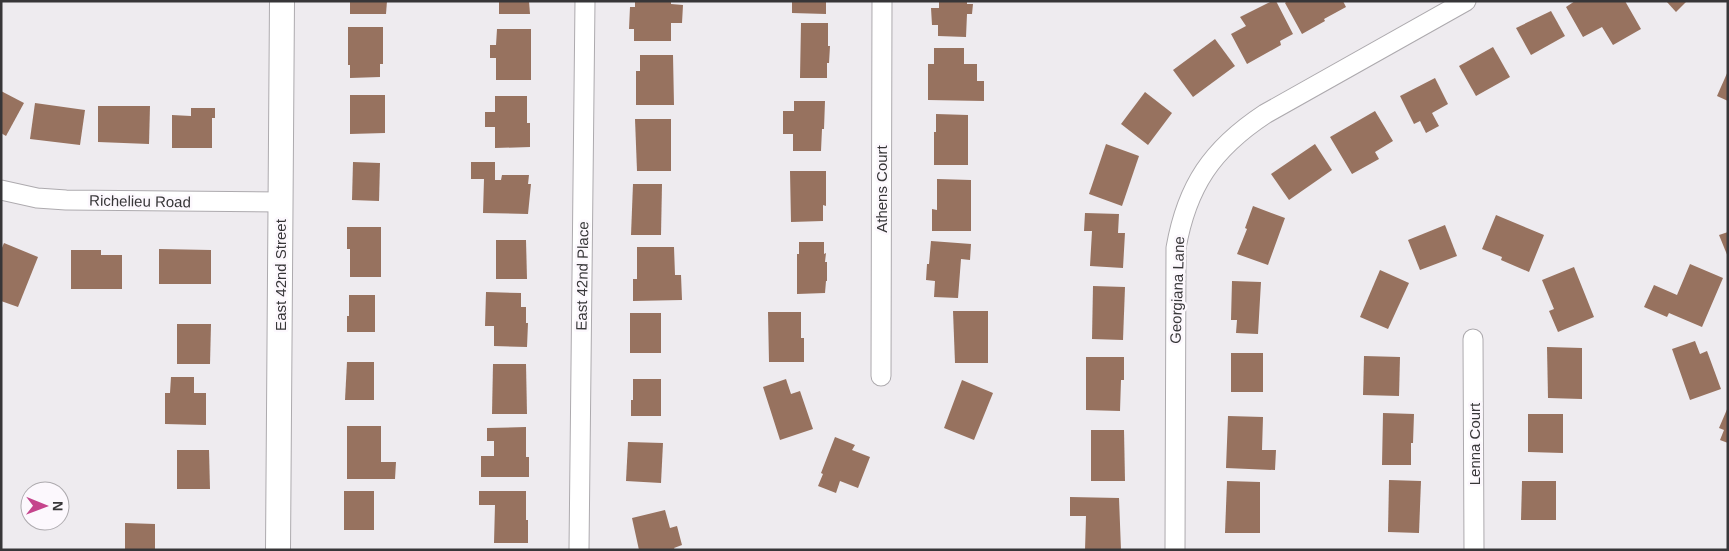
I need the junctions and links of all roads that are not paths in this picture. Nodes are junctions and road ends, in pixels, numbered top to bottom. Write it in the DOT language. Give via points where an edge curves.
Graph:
graph roads {
  1 [pos="282,1"];
  2 [pos="585,1"];
  3 [pos="882,1"];
  4 [pos="1466,1"];
  5 [pos="1,190"];
  6 [pos="280,202"];
  7 [pos="1473,339"];
  8 [pos="880,376"];
  9 [pos="278,550"];
  10 [pos="579,550"];
  11 [pos="1175,550"];
  12 [pos="1474,550"];
  1 -- 6 [label="street, East 42nd Street"];
  2 -- 10 [label="street, East 42nd Place"];
  3 -- 8 [label="street, Athens Court"];
  4 -- 11 [label="street, Georgiana Lane" via="1265,114 1239,132 1211,162 1189,198 1176,248"];
  5 -- 6 [label="street, Richelieu Road" via="66,200"];
  6 -- 9 [label="street, East 42nd Street"];
  7 -- 12 [label="street, Lenna Court"];
}
